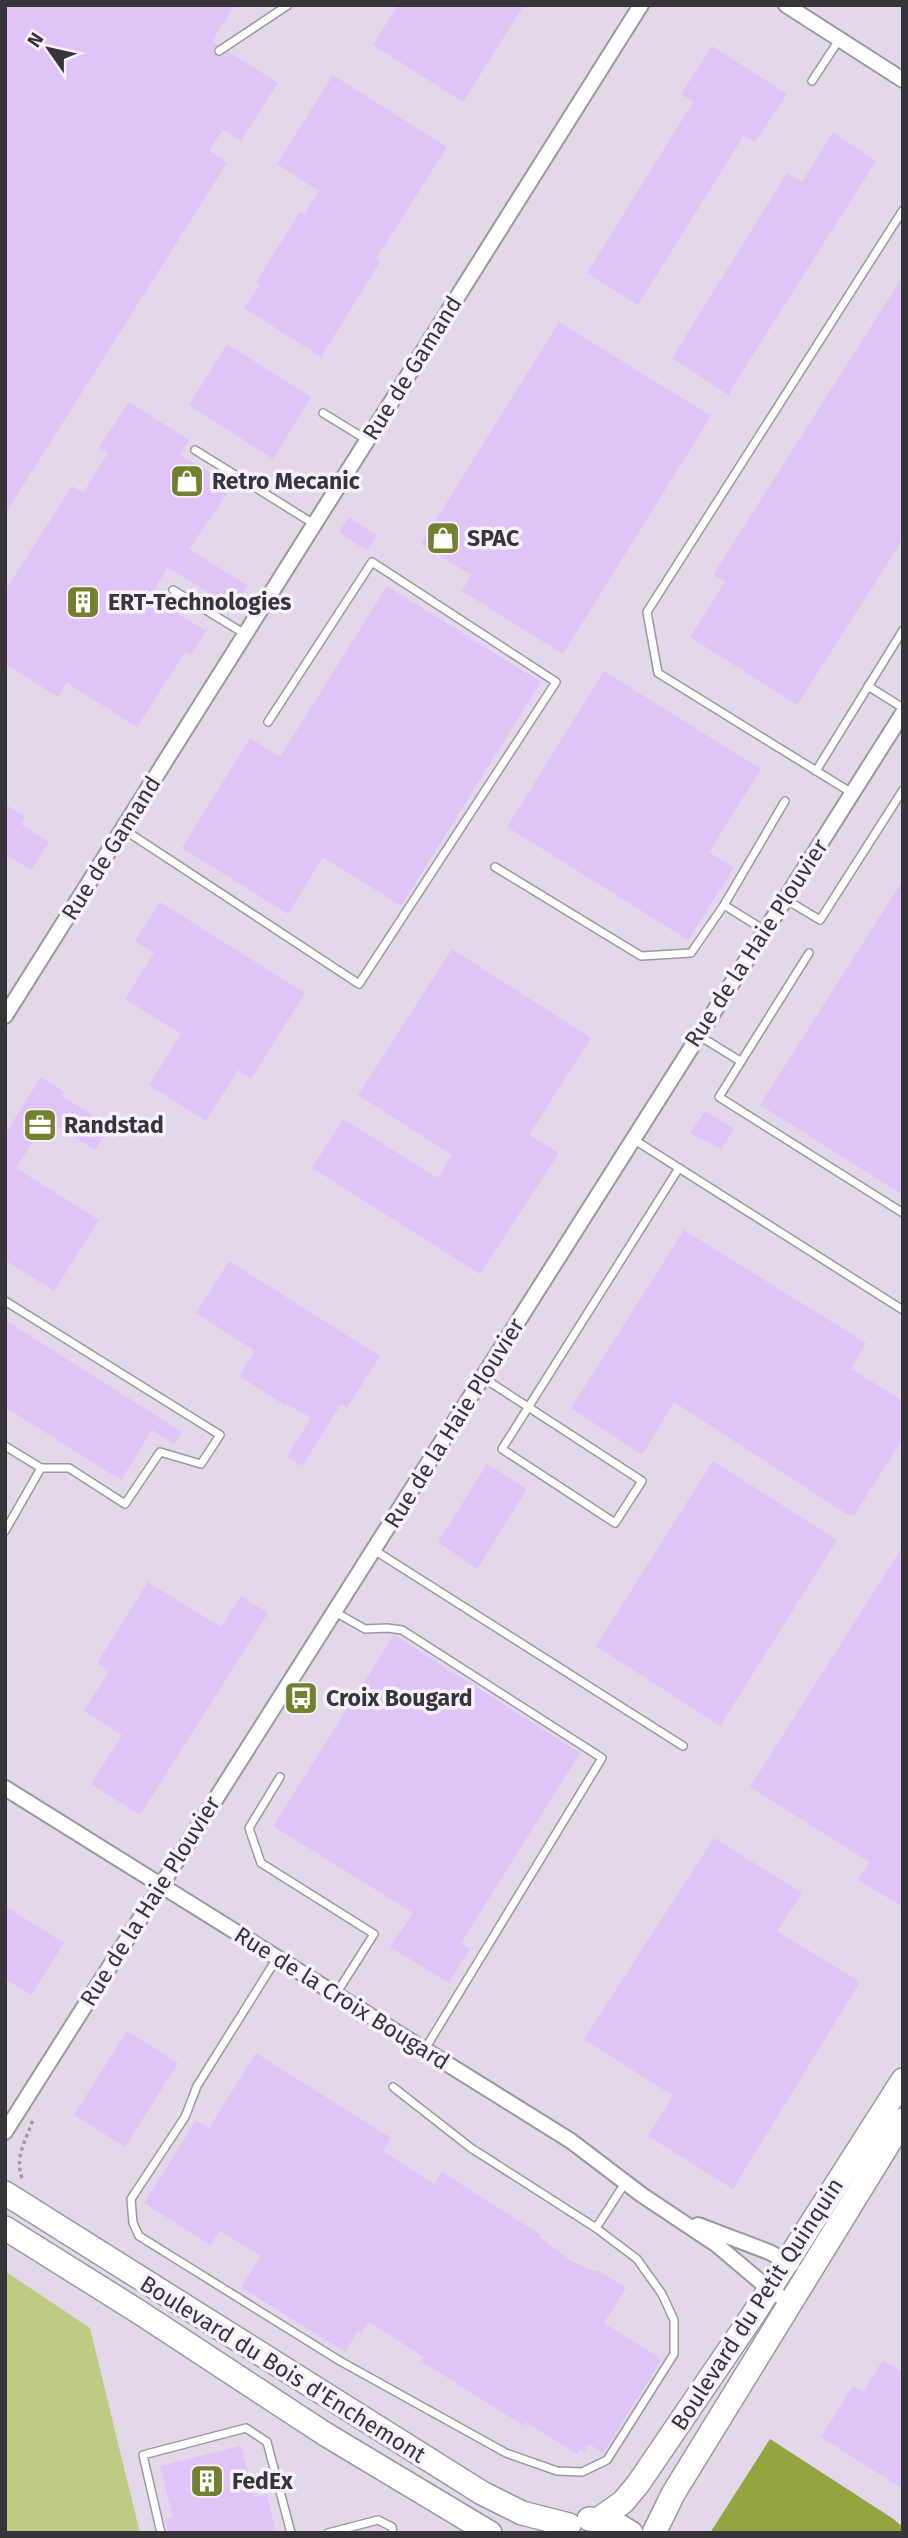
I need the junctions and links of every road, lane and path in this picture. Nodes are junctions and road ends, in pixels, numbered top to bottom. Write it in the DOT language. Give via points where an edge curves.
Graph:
graph roads {
  1 [pos="288,5"];
  2 [pos="641,5"];
  3 [pos="786,5"];
  4 [pos="839,40"];
  5 [pos="219,51"];
  6 [pos="903,80"];
  7 [pos="812,81"];
  8 [pos="903,210"];
  9 [pos="323,413"];
  10 [pos="367,440"];
  11 [pos="195,450"];
  12 [pos="314,524"];
  13 [pos="173,590"];
  14 [pos="903,630"];
  15 [pos="245,634"];
  16 [pos="868,686"];
  17 [pos="903,708"];
  18 [pos="903,713"];
  19 [pos="268,722"];
  20 [pos="816,771"];
  21 [pos="903,790"];
  22 [pos="852,793"];
  23 [pos="785,801"];
  24 [pos="123,829"];
  25 [pos="495,867"];
  26 [pos="784,899"];
  27 [pos="724,905"];
  28 [pos="764,930"];
  29 [pos="809,953"];
  30 [pos="5,1016"];
  31 [pos="697,1035"];
  32 [pos="740,1061"];
  33 [pos="632,1139"];
  34 [pos="679,1168"];
  35 [pos="903,1213"];
  36 [pos="5,1301"];
  37 [pos="903,1310"];
  38 [pos="482,1377"];
  39 [pos="529,1407"];
  40 [pos="5,1446"];
  41 [pos="41,1468"];
  42 [pos="5,1531"];
  43 [pos="374,1550"];
  44 [pos="334,1612"];
  45 [pos="683,1746"];
  46 [pos="281,1777"];
  47 [pos="5,1788"];
  48 [pos="160,1886"];
  49 [pos="277,1958"];
  50 [pos="336,1994"];
  51 [pos="425,2049"];
  52 [pos="903,2080"];
  53 [pos="393,2088"];
  54 [pos="903,2120"];
  55 [pos="5,2133"];
  56 [pos="13,2149"];
  57 [pos="625,2183"];
  58 [pos="15,2188"];
  59 [pos="674,2216"];
  60 [pos="5,2228"];
  61 [pos="596,2228"];
  62 [pos="787,2261"];
  63 [pos="808,2273"];
  64 [pos="769,2289"];
  65 [pos="790,2303"];
  66 [pos="599,2519"];
  67 [pos="563,2529"];
  68 [pos="161,2533"];
  69 [pos="291,2533"];
  70 [pos="328,2533"];
  71 [pos="393,2533"];
  72 [pos="490,2533"];
  73 [pos="631,2533"];
  74 [pos="654,2533"];
  1 -- 5 [label="lane"];
  2 -- 10 [label="street, Rue de Gamand"];
  3 -- 4 [label="street"];
  4 -- 6 [label="street"];
  4 -- 7 [label="lane"];
  8 -- 20 [label="lane" via="647,612 659,674"];
  9 -- 10 [label="lane"];
  10 -- 12 [label="street, Rue de Gamand"];
  11 -- 12 [label="lane"];
  12 -- 15 [label="street, Rue de Gamand"];
  13 -- 15 [label="lane"];
  14 -- 16 [label="lane"];
  15 -- 24 [label="street, Rue de Gamand"];
  16 -- 17 [label="lane"];
  16 -- 20 [label="lane"];
  18 -- 22 [label="street, Rue de la Haie Plouvier"];
  19 -- 24 [label="lane" via="372,562 556,682 359,984"];
  20 -- 22 [label="lane"];
  21 -- 26 [label="lane" via="820,920"];
  22 -- 26 [label="street, Rue de la Haie Plouvier"];
  23 -- 27 [label="lane"];
  24 -- 30 [label="street, Rue de Gamand"];
  25 -- 27 [label="lane" via="641,956 691,953"];
  26 -- 28 [label="street, Rue de la Haie Plouvier"];
  27 -- 28 [label="lane"];
  28 -- 31 [label="street, Rue de la Haie Plouvier"];
  29 -- 32 [label="lane"];
  31 -- 32 [label="lane"];
  31 -- 33 [label="street, Rue de la Haie Plouvier"];
  32 -- 35 [label="lane" via="719,1097"];
  33 -- 34 [label="lane"];
  33 -- 38 [label="street, Rue de la Haie Plouvier"];
  34 -- 37 [label="lane"];
  34 -- 39 [label="lane"];
  36 -- 41 [label="lane" via="220,1435 201,1464 160,1452 125,1504 69,1468"];
  38 -- 39 [label="lane"];
  38 -- 43 [label="street, Rue de la Haie Plouvier"];
  39 -- 39 [label="lane" via="502,1449 615,1523 642,1481"];
  40 -- 41 [label="lane"];
  41 -- 42 [label="lane"];
  43 -- 44 [label="street, Rue de la Haie Plouvier"];
  43 -- 45 [label="lane"];
  44 -- 48 [label="street, Rue de la Haie Plouvier"];
  44 -- 51 [label="lane" via="365,1629 402,1630 602,1758"];
  46 -- 50 [label="lane" via="249,1828 261,1863 374,1934"];
  47 -- 48 [label="street, Rue de la Croix Bougard"];
  48 -- 49 [label="street, Rue de la Croix Bougard"];
  48 -- 55 [label="street, Rue de la Haie Plouvier"];
  49 -- 50 [label="street, Rue de la Croix Bougard"];
  49 -- 61 [label="lane" via="197,2086 185,2117 131,2199 132,2223 139,2236 340,2361 506,2453 557,2471 582,2472 607,2460 674,2354 674,2320 662,2294 637,2259"];
  50 -- 51 [label="street, Rue de la Croix Bougard"];
  51 -- 57 [label="street, Rue de la Croix Bougard" via="571,2141"];
  52 -- 62 [label="main road, Boulevard du Petit Quinquin"];
  53 -- 61 [label="lane" via="471,2148"];
  54 -- 63 [label="main road, Boulevard du Petit Quinquin"];
  56 -- 58 [label="path" via="20,2153"];
  57 -- 59 [label="street, Rue de la Croix Bougard"];
  57 -- 61 [label="lane"];
  58 -- 67 [label="main road, Boulevard du Bois d'Enchemont" via="482,2493"];
  59 -- 62 [label="street"];
  59 -- 64 [label="street"];
  60 -- 72 [label="main road, Boulevard du Bois d'Enchemont" via="325,2434"];
  62 -- 63 [label="street"];
  62 -- 64 [label="main road, Boulevard du Petit Quinquin"];
  63 -- 65 [label="main road, Boulevard du Petit Quinquin"];
  64 -- 65 [label="street"];
  64 -- 66 [label="main road, Boulevard du Petit Quinquin" via="638,2484"];
  65 -- 74 [label="main road, Boulevard du Petit Quinquin" via="667,2504"];
  66 -- 67 [label="main road" via="581,2520"];
  66 -- 73 [label="main road"];
  68 -- 69 [label="lane" via="143,2455 246,2428 267,2442"];
  70 -- 71 [label="lane" via="378,2520 392,2527"];
}
